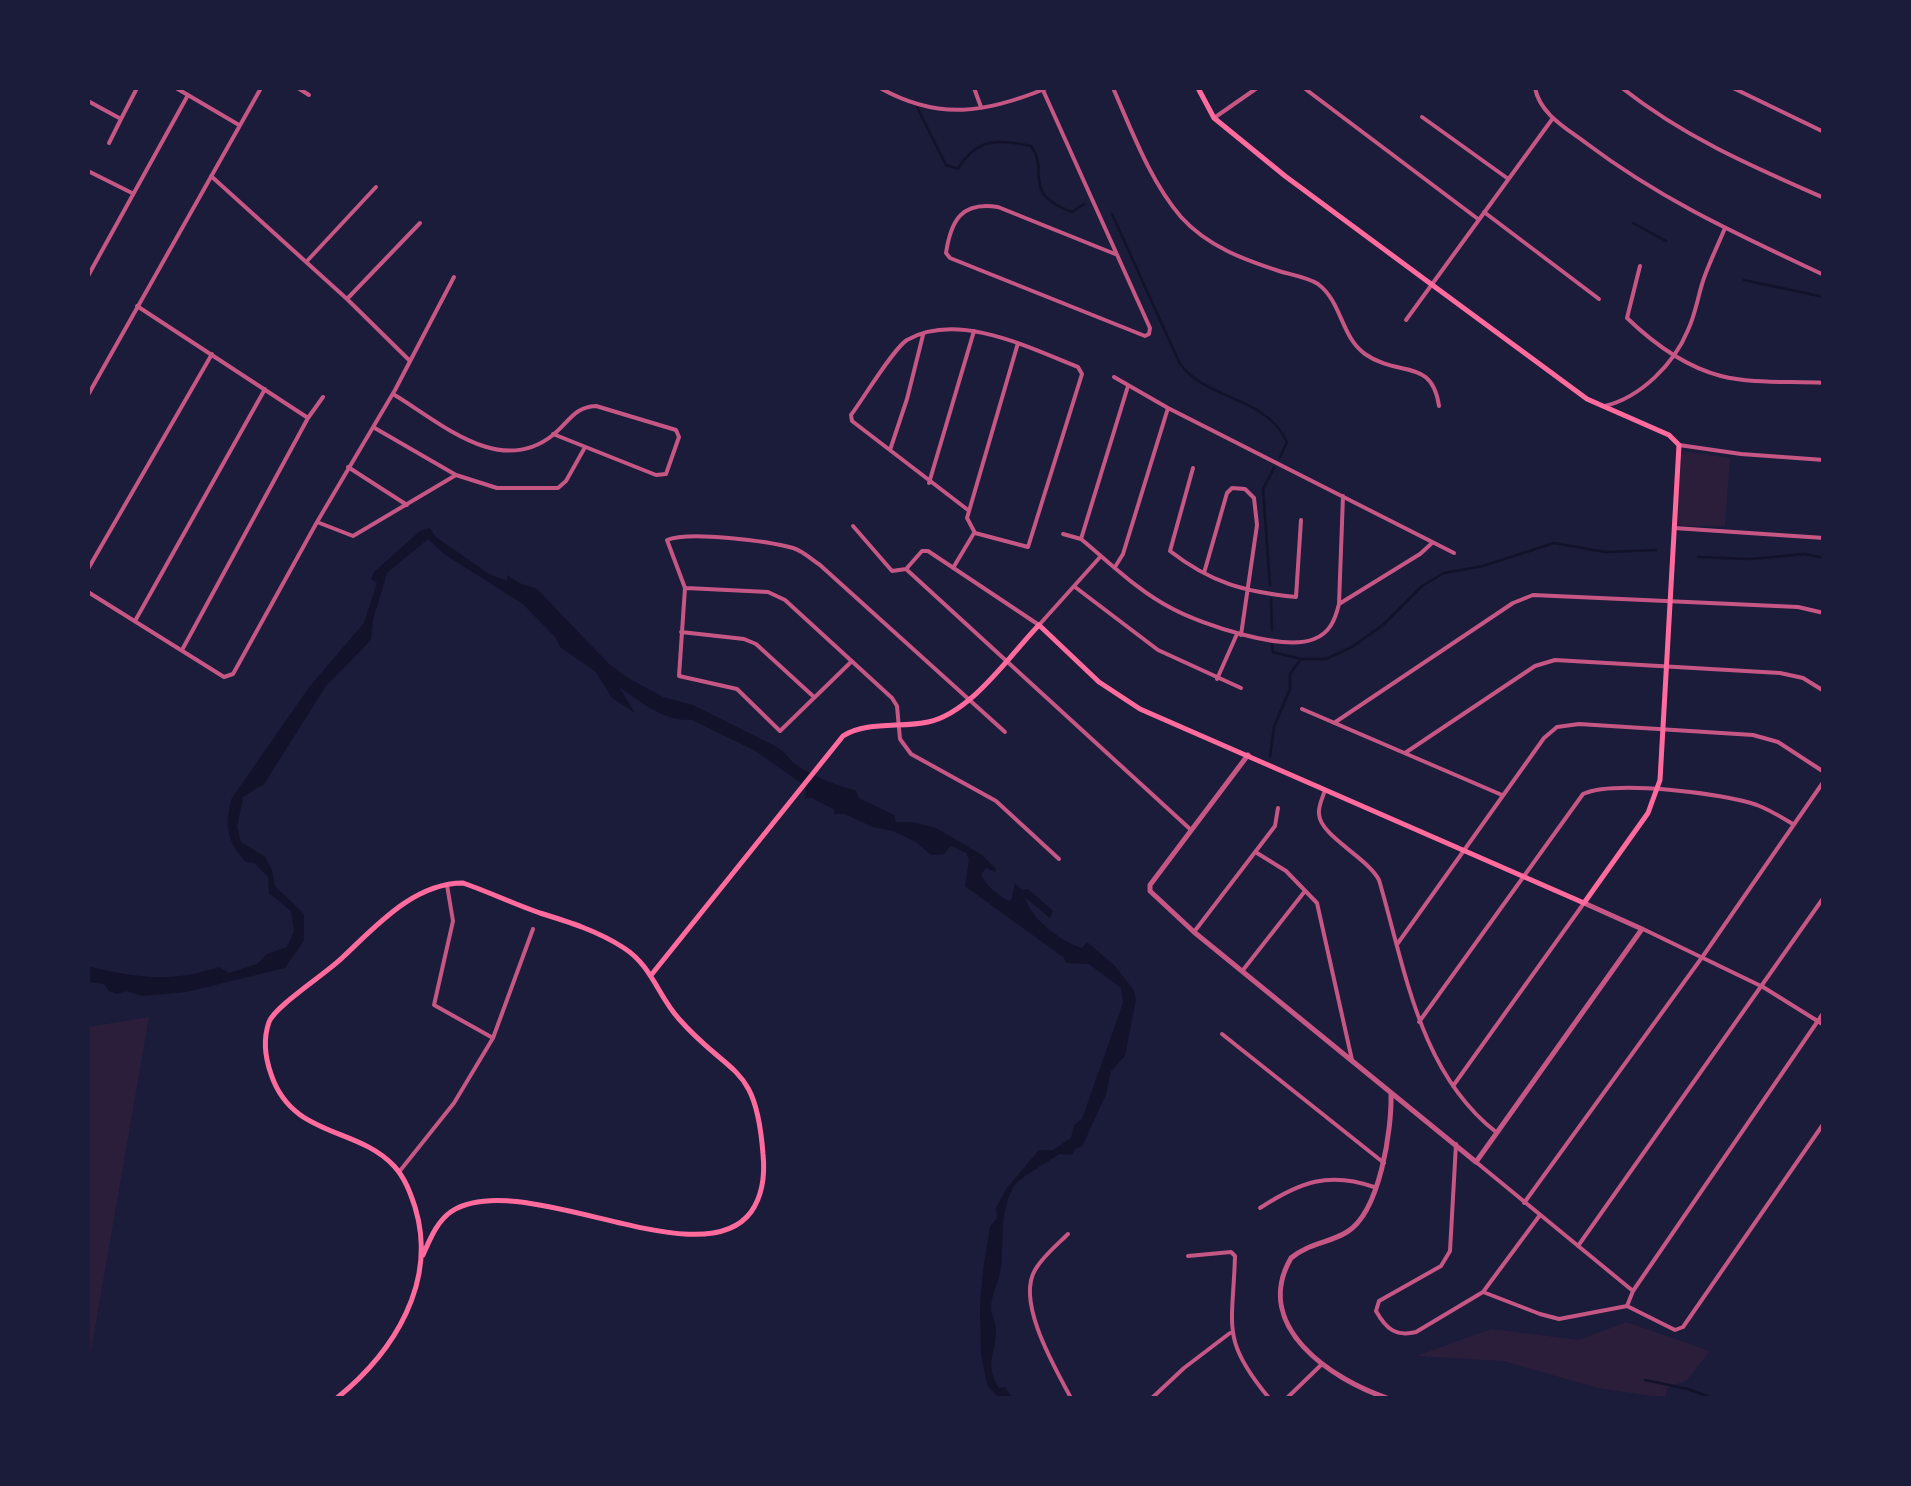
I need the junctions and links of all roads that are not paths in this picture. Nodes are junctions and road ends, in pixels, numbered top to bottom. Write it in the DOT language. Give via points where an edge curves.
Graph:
graph roads {
  1 [pos="137,88"];
  2 [pos="176,88"];
  3 [pos="262,88"];
  4 [pos="298,88"];
  5 [pos="880,88"];
  6 [pos="974,88"];
  7 [pos="1044,88"];
  8 [pos="1113,88"];
  9 [pos="1198,88"];
  10 [pos="1258,88"];
  11 [pos="1304,88"];
  12 [pos="1535,88"];
  13 [pos="1622,88"];
  14 [pos="1733,88"];
  15 [pos="309,94"];
  16 [pos="188,95"];
  17 [pos="88,100"];
  18 [pos="981,107"];
  19 [pos="1214,118"];
  20 [pos="1422,118"];
  21 [pos="1552,118"];
  22 [pos="122,119"];
  23 [pos="239,125"];
  24 [pos="1824,132"];
  25 [pos="109,143"];
  26 [pos="88,170"];
  27 [pos="210,174"];
  28 [pos="1507,178"];
  29 [pos="376,187"];
  30 [pos="133,194"];
  31 [pos="1824,198"];
  32 [pos="1484,212"];
  33 [pos="1478,220"];
  34 [pos="420,223"];
  35 [pos="1725,228"];
  36 [pos="1114,254"];
  37 [pos="307,262"];
  38 [pos="1640,266"];
  39 [pos="1824,275"];
  40 [pos="88,276"];
  41 [pos="454,277"];
  42 [pos="1431,284"];
  43 [pos="347,299"];
  44 [pos="1600,299"];
  45 [pos="137,306"];
  46 [pos="1406,320"];
  47 [pos="974,331"];
  48 [pos="922,335"];
  49 [pos="1018,343"];
  50 [pos="212,354"];
  51 [pos="1675,354"];
  52 [pos="409,360"];
  53 [pos="1114,376"];
  54 [pos="1824,383"];
  55 [pos="1128,386"];
  56 [pos="265,389"];
  57 [pos="393,394"];
  58 [pos="88,395"];
  59 [pos="323,397"];
  60 [pos="1438,406"];
  61 [pos="1600,406"];
  62 [pos="1168,408"];
  63 [pos="308,418"];
  64 [pos="373,427"];
  65 [pos="553,434"];
  66 [pos="1678,445"];
  67 [pos="584,449"];
  68 [pos="889,452"];
  69 [pos="1824,460"];
  70 [pos="348,468"];
  71 [pos="1194,468"];
  72 [pos="456,475"];
  73 [pos="929,483"];
  74 [pos="1343,496"];
  75 [pos="407,505"];
  76 [pos="968,510"];
  77 [pos="1301,520"];
  78 [pos="316,522"];
  79 [pos="853,526"];
  80 [pos="1673,528"];
  81 [pos="974,532"];
  82 [pos="1063,534"];
  83 [pos="1824,538"];
  84 [pos="1080,539"];
  85 [pos="1432,543"];
  86 [pos="1454,553"];
  87 [pos="1102,556"];
  88 [pos="1115,567"];
  89 [pos="906,568"];
  90 [pos="953,568"];
  91 [pos="88,570"];
  92 [pos="1204,573"];
  93 [pos="1074,586"];
  94 [pos="684,588"];
  95 [pos="88,592"];
  96 [pos="1246,592"];
  97 [pos="1669,602"];
  98 [pos="1339,604"];
  99 [pos="1824,613"];
  100 [pos="135,621"];
  101 [pos="1039,625"];
  102 [pos="681,632"];
  103 [pos="1239,634"];
  104 [pos="182,650"];
  105 [pos="1005,660"];
  106 [pos="851,662"];
  107 [pos="1665,665"];
  108 [pos="1217,679"];
  109 [pos="1241,688"];
  110 [pos="1824,690"];
  111 [pos="814,697"];
  112 [pos="968,702"];
  113 [pos="1302,709"];
  114 [pos="1334,722"];
  115 [pos="900,726"];
  116 [pos="1662,730"];
  117 [pos="1005,732"];
  118 [pos="1405,752"];
  119 [pos="1248,755"];
  120 [pos="1824,772"];
  121 [pos="1824,782"];
  122 [pos="1325,790"];
  123 [pos="1659,790"];
  124 [pos="1502,794"];
  125 [pos="1278,808"];
  126 [pos="1792,824"];
  127 [pos="1190,830"];
  128 [pos="1462,850"];
  129 [pos="1257,853"];
  130 [pos="1059,859"];
  131 [pos="1524,877"];
  132 [pos="446,883"];
  133 [pos="1307,889"];
  134 [pos="1824,897"];
  135 [pos="1584,903"];
  136 [pos="532,929"];
  137 [pos="1642,929"];
  138 [pos="1194,932"];
  139 [pos="1398,943"];
  140 [pos="1703,956"];
  141 [pos="1244,970"];
  142 [pos="652,974"];
  143 [pos="1763,987"];
  144 [pos="1824,1012"];
  145 [pos="1817,1021"];
  146 [pos="1420,1022"];
  147 [pos="1824,1026"];
  148 [pos="1222,1034"];
  149 [pos="493,1038"];
  150 [pos="1353,1062"];
  151 [pos="1453,1086"];
  152 [pos="1391,1094"];
  153 [pos="1824,1124"];
  154 [pos="1497,1133"];
  155 [pos="1456,1144"];
  156 [pos="1476,1162"];
  157 [pos="1384,1163"];
  158 [pos="399,1172"];
  159 [pos="1374,1187"];
  160 [pos="1524,1203"];
  161 [pos="1260,1208"];
  162 [pos="1540,1215"];
  163 [pos="1068,1234"];
  164 [pos="1578,1246"];
  165 [pos="424,1255"];
  166 [pos="1188,1256"];
  167 [pos="1634,1290"];
  168 [pos="1484,1292"];
  169 [pos="1627,1306"];
  170 [pos="1230,1333"];
  171 [pos="1321,1365"];
  172 [pos="337,1398"];
  173 [pos="1070,1398"];
  174 [pos="1152,1398"];
  175 [pos="1269,1398"];
  176 [pos="1287,1398"];
  177 [pos="1387,1398"];
  1 -- 22 [label="street"];
  2 -- 16 [label="street"];
  3 -- 23 [label="street"];
  4 -- 15 [label="street"];
  5 -- 18 [label="street" via="929,110"];
  6 -- 18 [label="street"];
  7 -- 18 [label="street"];
  7 -- 36 [label="street"];
  8 -- 60 [label="street" via="1180,216 1206,240 1248,261 1317,284 1336,304 1360,351 1384,365 1426,374"];
  9 -- 19 [label="main road"];
  10 -- 19 [label="street"];
  11 -- 33 [label="street"];
  12 -- 21 [label="street"];
  13 -- 31 [label="street" via="1714,150"];
  14 -- 24 [label="street"];
  16 -- 23 [label="street"];
  16 -- 30 [label="street"];
  17 -- 22 [label="street"];
  19 -- 42 [label="main road"];
  20 -- 28 [label="street"];
  21 -- 28 [label="street"];
  21 -- 35 [label="street" via="1634,180"];
  22 -- 25 [label="street"];
  23 -- 27 [label="street"];
  26 -- 30 [label="street"];
  27 -- 37 [label="street"];
  27 -- 45 [label="street"];
  28 -- 32 [label="street"];
  29 -- 37 [label="street"];
  30 -- 40 [label="street"];
  32 -- 33 [label="street"];
  32 -- 44 [label="street"];
  33 -- 42 [label="street"];
  34 -- 43 [label="street"];
  35 -- 39 [label="street"];
  35 -- 51 [label="street"];
  36 -- 36 [label="street" via="984,205 959,216 946,253 1145,336 1150,328"];
  37 -- 43 [label="street"];
  38 -- 51 [label="street" via="1627,318"];
  41 -- 52 [label="street"];
  42 -- 46 [label="street"];
  42 -- 61 [label="main road"];
  43 -- 52 [label="street"];
  45 -- 50 [label="street"];
  45 -- 58 [label="street"];
  47 -- 48 [label="street"];
  47 -- 49 [label="street"];
  47 -- 73 [label="street"];
  48 -- 68 [label="street"];
  48 -- 68 [label="street" via="902,344 851,415"];
  49 -- 76 [label="street"];
  49 -- 81 [label="street" via="1082,374 1030,545"];
  50 -- 56 [label="street"];
  50 -- 91 [label="street"];
  51 -- 54 [label="street" via="1723,377"];
  51 -- 61 [label="street" via="1643,387"];
  52 -- 57 [label="street"];
  53 -- 55 [label="street"];
  55 -- 62 [label="street"];
  55 -- 84 [label="street"];
  56 -- 63 [label="street"];
  56 -- 100 [label="street"];
  57 -- 64 [label="street"];
  57 -- 65 [label="street" via="490,450 522,452"];
  59 -- 63 [label="street"];
  61 -- 66 [label="main road" via="1660,430"];
  62 -- 74 [label="street"];
  62 -- 88 [label="street"];
  63 -- 104 [label="street"];
  64 -- 70 [label="street"];
  64 -- 72 [label="street"];
  65 -- 67 [label="street"];
  65 -- 67 [label="street" via="575,411 596,406 678,432 661,475"];
  66 -- 69 [label="street"];
  66 -- 80 [label="main road"];
  67 -- 72 [label="street" via="558,488 497,488"];
  68 -- 73 [label="street"];
  70 -- 75 [label="street"];
  70 -- 78 [label="street"];
  71 -- 92 [label="street" via="1170,551"];
  72 -- 75 [label="street"];
  73 -- 76 [label="street"];
  74 -- 85 [label="street"];
  74 -- 98 [label="street"];
  75 -- 78 [label="street" via="353,536"];
  76 -- 81 [label="street"];
  77 -- 96 [label="street" via="1296,597"];
  78 -- 104 [label="street" via="228,677"];
  79 -- 89 [label="street" via="892,571"];
  80 -- 83 [label="street"];
  80 -- 97 [label="main road"];
  81 -- 90 [label="street"];
  82 -- 84 [label="street"];
  84 -- 87 [label="street"];
  85 -- 86 [label="street"];
  85 -- 98 [label="street"];
  87 -- 88 [label="street"];
  87 -- 93 [label="street"];
  88 -- 103 [label="street" via="1172,609"];
  89 -- 90 [label="street" via="925,550"];
  89 -- 105 [label="street"];
  90 -- 101 [label="street"];
  92 -- 96 [label="street"];
  92 -- 96 [label="street" via="1227,492 1250,492 1257,526"];
  93 -- 101 [label="street"];
  93 -- 108 [label="street" via="1158,650"];
  94 -- 102 [label="street"];
  94 -- 106 [label="street" via="776,595"];
  94 -- 112 [label="street" via="670,537 798,550"];
  95 -- 100 [label="street"];
  96 -- 103 [label="street"];
  97 -- 99 [label="street"];
  97 -- 107 [label="main road"];
  97 -- 114 [label="street" via="1521,598"];
  98 -- 103 [label="street" via="1332,628 1314,640"];
  100 -- 104 [label="street"];
  101 -- 105 [label="main road"];
  101 -- 119 [label="main road" via="1114,693"];
  102 -- 111 [label="street" via="756,644"];
  102 -- 111 [label="street" via="679,676 737,690 777,730"];
  103 -- 108 [label="street"];
  105 -- 112 [label="main road"];
  105 -- 127 [label="street"];
  106 -- 111 [label="street"];
  106 -- 115 [label="street" via="892,698"];
  107 -- 110 [label="street" via="1792,674"];
  107 -- 116 [label="main road"];
  107 -- 118 [label="street" via="1544,662"];
  108 -- 109 [label="street"];
  112 -- 115 [label="main road" via="946,717"];
  112 -- 117 [label="street"];
  113 -- 114 [label="street"];
  114 -- 118 [label="street"];
  115 -- 130 [label="street" via="911,754 996,801"];
  115 -- 142 [label="main road" via="850,731"];
  116 -- 120 [label="street" via="1768,738"];
  116 -- 123 [label="main road"];
  116 -- 124 [label="street" via="1557,727"];
  118 -- 124 [label="street"];
  119 -- 122 [label="main road"];
  119 -- 127 [label="street"];
  121 -- 126 [label="street"];
  122 -- 128 [label="main road"];
  122 -- 139 [label="street" via="1323,826 1374,870"];
  123 -- 126 [label="street" via="1737,799"];
  123 -- 131 [label="street" via="1583,794"];
  123 -- 135 [label="main road"];
  124 -- 128 [label="street"];
  125 -- 129 [label="street"];
  126 -- 140 [label="street"];
  127 -- 138 [label="street" via="1149,888"];
  128 -- 131 [label="main road"];
  128 -- 139 [label="street"];
  129 -- 133 [label="street"];
  129 -- 138 [label="street"];
  131 -- 135 [label="main road"];
  131 -- 146 [label="street"];
  132 -- 142 [label="main road" via="462,883 593,932 633,954"];
  132 -- 149 [label="street" via="452,921 434,1005"];
  132 -- 158 [label="main road" via="400,906 276,1010 266,1036 274,1083 292,1110"];
  133 -- 141 [label="street"];
  133 -- 150 [label="street" via="1317,903"];
  134 -- 143 [label="street"];
  135 -- 137 [label="street"];
  135 -- 151 [label="street"];
  136 -- 149 [label="street"];
  137 -- 140 [label="street"];
  137 -- 154 [label="street"];
  138 -- 141 [label="street"];
  139 -- 146 [label="street"];
  140 -- 143 [label="street"];
  140 -- 160 [label="street"];
  141 -- 150 [label="street"];
  142 -- 165 [label="main road" via="677,1018 742,1076 756,1100 764,1176 745,1220 714,1234 690,1234 488,1201 448,1214"];
  143 -- 145 [label="street"];
  143 -- 164 [label="street"];
  144 -- 145 [label="street"];
  145 -- 147 [label="street"];
  145 -- 167 [label="street"];
  146 -- 151 [label="street"];
  148 -- 157 [label="street"];
  149 -- 158 [label="street"];
  150 -- 152 [label="street"];
  151 -- 154 [label="street"];
  152 -- 155 [label="street"];
  152 -- 157 [label="street"];
  153 -- 169 [label="street" via="1683,1328"];
  154 -- 156 [label="street"];
  155 -- 156 [label="street"];
  155 -- 168 [label="street" via="1450,1251 1441,1266 1379,1301 1376,1311 1392,1332 1404,1335"];
  156 -- 160 [label="street"];
  157 -- 159 [label="street"];
  158 -- 165 [label="main road" via="417,1214"];
  159 -- 161 [label="street" via="1349,1178 1325,1180"];
  159 -- 171 [label="street" via="1347,1232 1298,1252 1286,1265 1285,1316"];
  160 -- 162 [label="street"];
  162 -- 164 [label="street"];
  162 -- 168 [label="street"];
  163 -- 173 [label="street" via="1036,1268 1029,1298"];
  164 -- 167 [label="street"];
  165 -- 172 [label="main road" via="386,1348"];
  166 -- 170 [label="street" via="1233,1254"];
  167 -- 169 [label="street"];
  168 -- 169 [label="street" via="1559,1318"];
  170 -- 174 [label="street"];
  170 -- 175 [label="street"];
  171 -- 176 [label="street"];
  171 -- 177 [label="street"];
}
